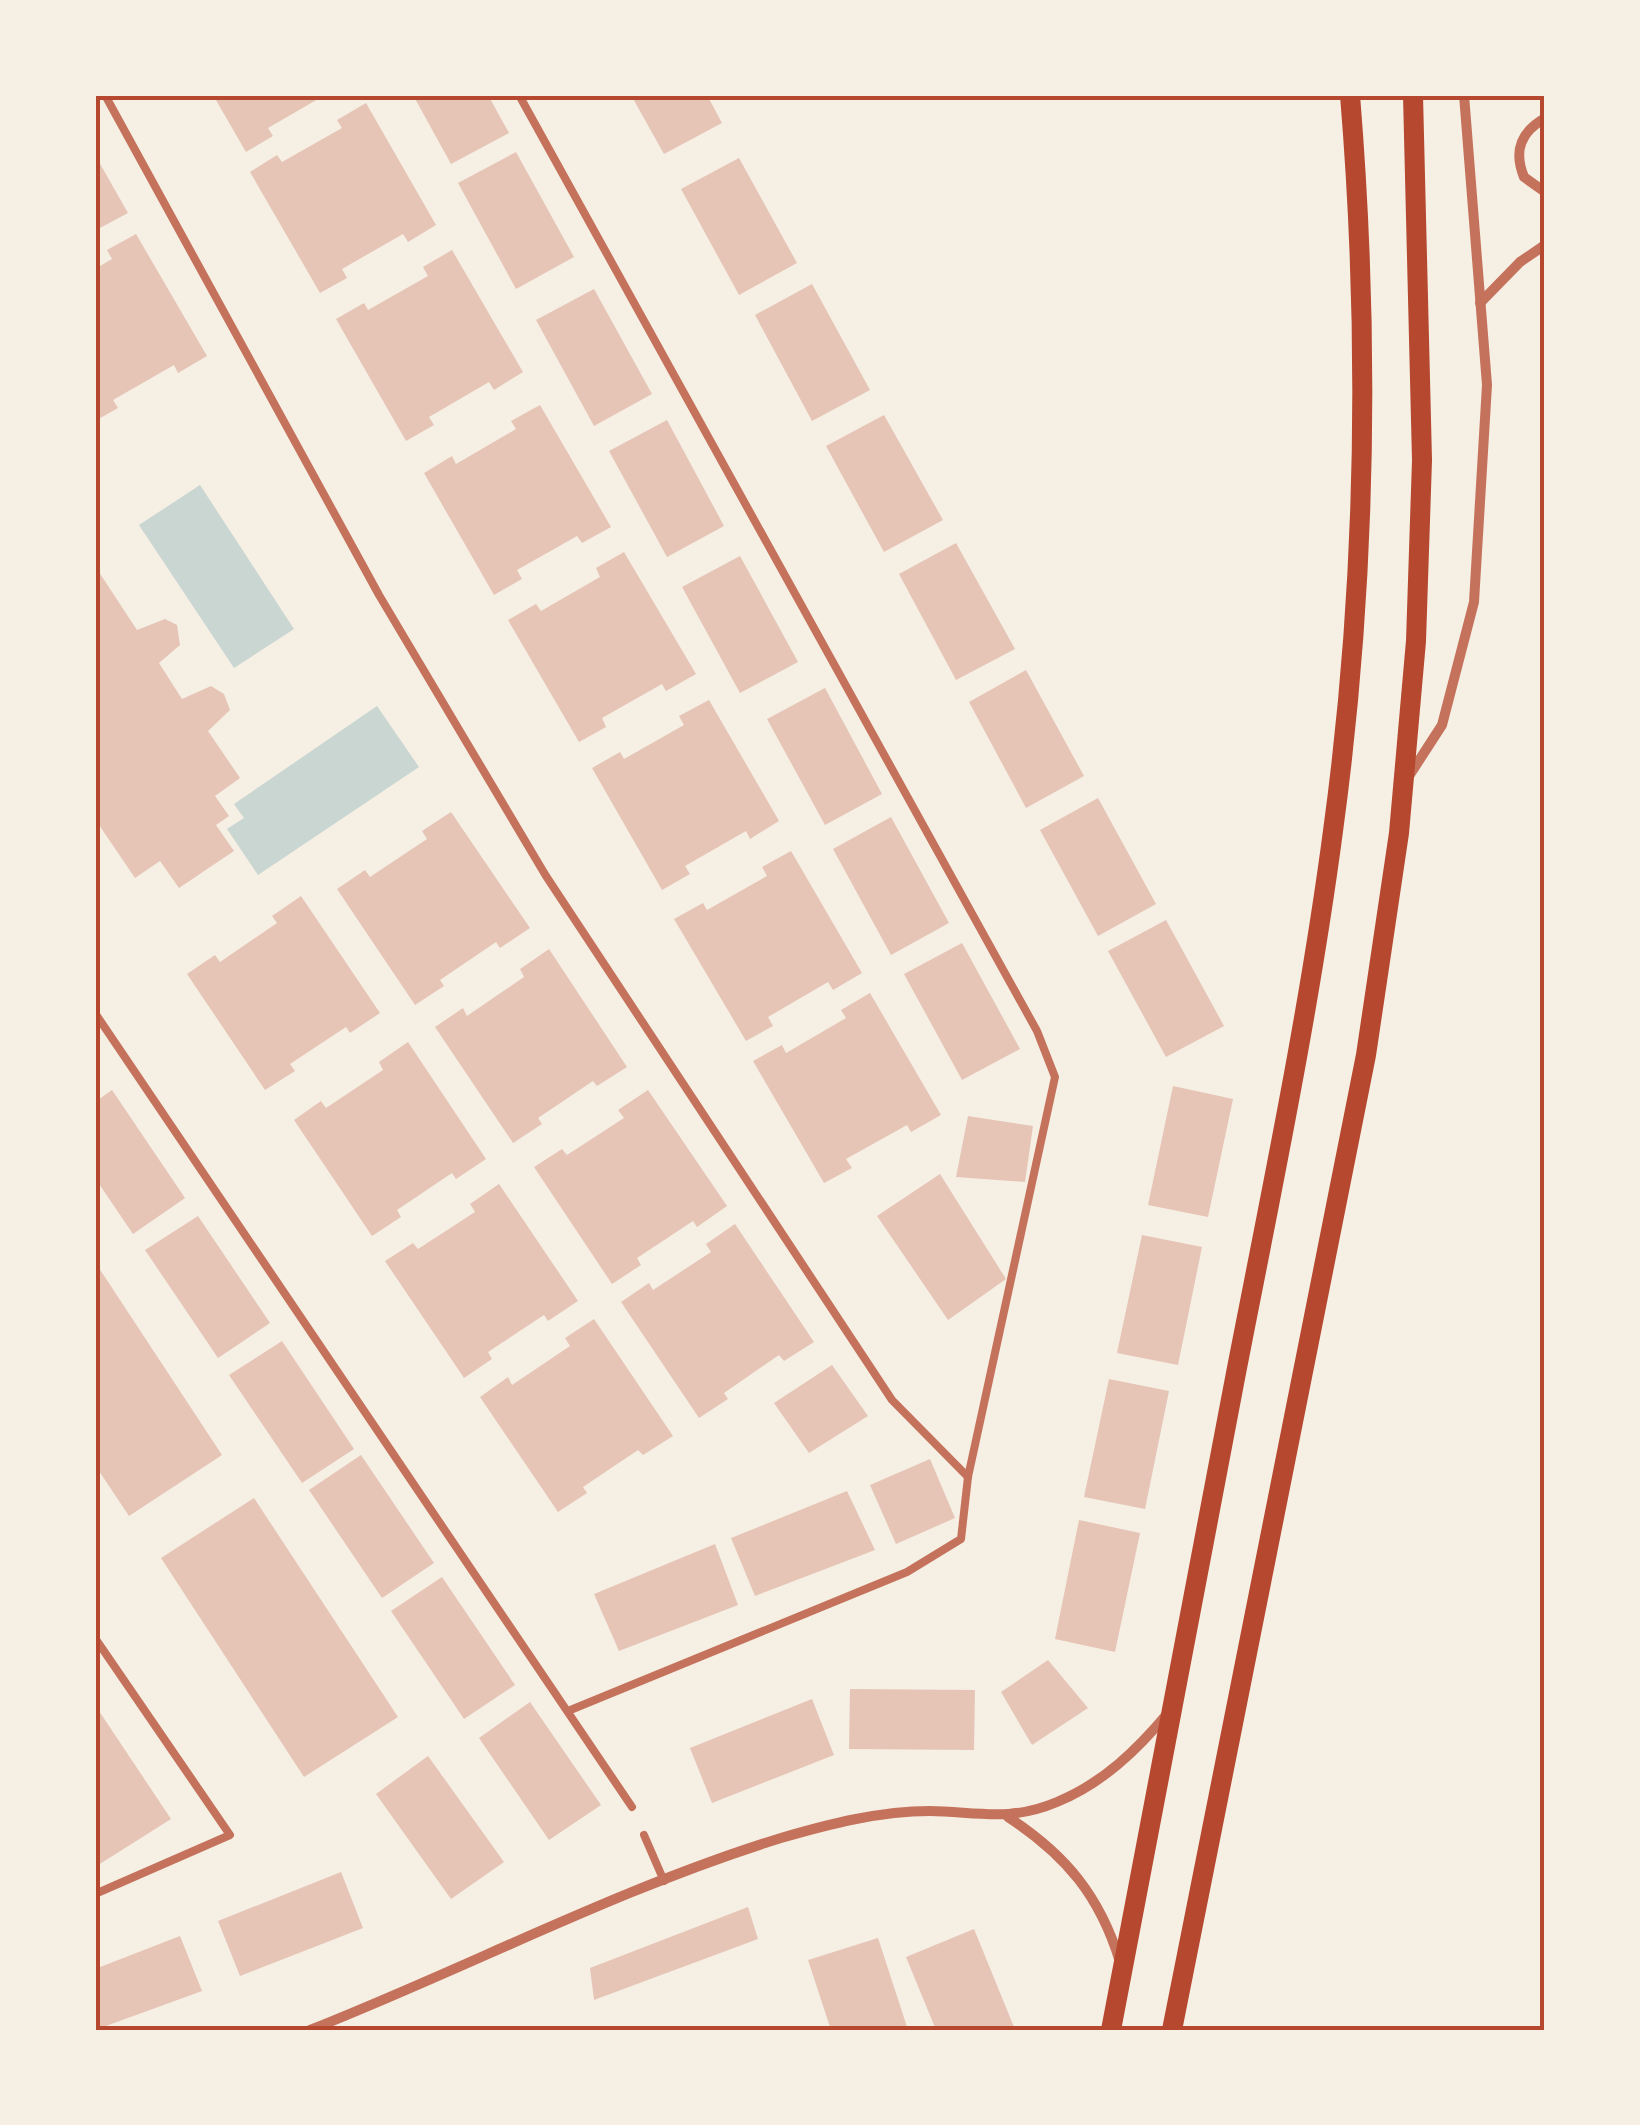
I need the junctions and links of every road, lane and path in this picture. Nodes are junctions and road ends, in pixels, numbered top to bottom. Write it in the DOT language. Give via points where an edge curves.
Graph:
graph roads {
  1 [pos="104,95"];
  2 [pos="519,95"];
  3 [pos="1350,95"];
  4 [pos="1412,95"];
  5 [pos="1464,95"];
  6 [pos="1545,118"];
  7 [pos="1545,192"];
  8 [pos="1545,245"];
  9 [pos="1480,304"];
  10 [pos="1403,785"];
  11 [pos="95,1012"];
  12 [pos="968,1477"];
  13 [pos="95,1638"];
  14 [pos="1172,1708"];
  15 [pos="568,1711"];
  16 [pos="632,1807"];
  17 [pos="1008,1817"];
  18 [pos="644,1835"];
  19 [pos="664,1882"];
  20 [pos="95,1894"];
  21 [pos="1122,1970"];
  22 [pos="337,2025"];
  23 [pos="310,2030"];
  24 [pos="1111,2030"];
  25 [pos="1172,2030"];
  1 -- 12 [label="lane" via="379,595 546,876 892,1400"];
  2 -- 12 [label="lane" via="1037,1031 1055,1077"];
  3 -- 14 [label="main road" via="1362,459 1334,829"];
  4 -- 10 [label="main road" via="1422,460"];
  5 -- 9 [label="street"];
  6 -- 7 [label="street" via="1523,136 1518,150 1524,177"];
  8 -- 9 [label="street"];
  9 -- 10 [label="street" via="1487,385 1474,602 1442,726"];
  10 -- 25 [label="main road" via="1366,1055"];
  11 -- 15 [label="lane"];
  12 -- 15 [label="lane" via="961,1539 907,1572"];
  13 -- 20 [label="lane" via="230,1835"];
  14 -- 17 [label="street" via="1101,1778 1057,1802"];
  14 -- 21 [label="main road"];
  15 -- 16 [label="lane"];
  17 -- 19 [label="street" via="929,1811 859,1818 780,1838"];
  17 -- 21 [label="street" via="1049,1844 1084,1881 1108,1923"];
  18 -- 19 [label="lane"];
  19 -- 22 [label="street"];
  21 -- 24 [label="main road"];
  22 -- 23 [label="street"];
}
